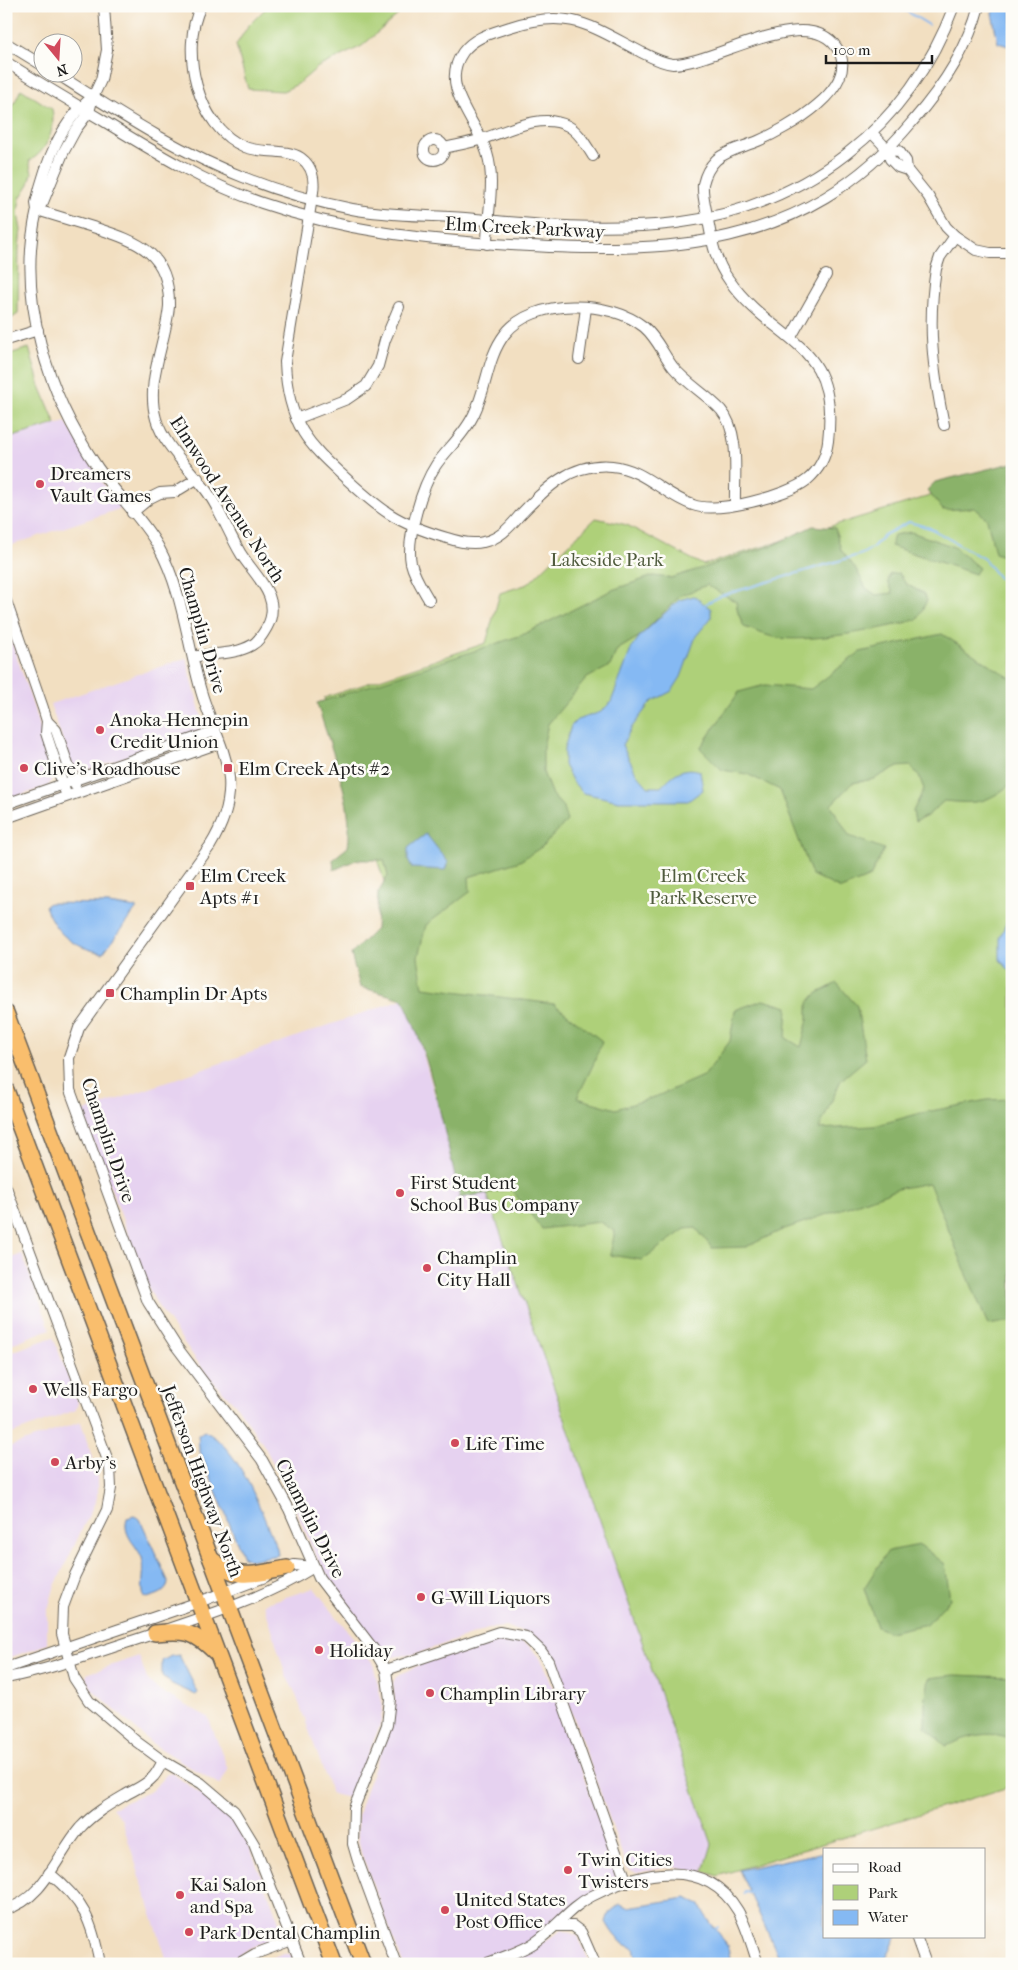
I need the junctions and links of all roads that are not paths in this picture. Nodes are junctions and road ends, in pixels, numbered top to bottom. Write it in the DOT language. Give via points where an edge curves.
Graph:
graph roads {
  1 [pos="104,6"];
  2 [pos="200,6"];
  3 [pos="954,6"];
  4 [pos="979,6"];
  5 [pos="6,43"];
  6 [pos="32,59"];
  7 [pos="6,62"];
  8 [pos="70,82"];
  9 [pos="93,97"];
  10 [pos="80,107"];
  11 [pos="89,112"];
  12 [pos="872,133"];
  13 [pos="481,139"];
  14 [pos="444,148"];
  15 [pos="888,150"];
  16 [pos="593,156"];
  17 [pos="312,199"];
  18 [pos="37,210"];
  19 [pos="308,218"];
  20 [pos="708,218"];
  21 [pos="488,220"];
  22 [pos="955,236"];
  23 [pos="711,241"];
  24 [pos="487,244"];
  25 [pos="1012,253"];
  26 [pos="826,274"];
  27 [pos="399,307"];
  28 [pos="586,308"];
  29 [pos="38,330"];
  30 [pos="790,337"];
  31 [pos="6,340"];
  32 [pos="580,359"];
  33 [pos="296,418"];
  34 [pos="944,425"];
  35 [pos="198,478"];
  36 [pos="735,505"];
  37 [pos="132,512"];
  38 [pos="413,528"];
  39 [pos="429,600"];
  40 [pos="6,601"];
  41 [pos="193,657"];
  42 [pos="47,720"];
  43 [pos="215,731"];
  44 [pos="219,743"];
  45 [pos="73,780"];
  46 [pos="62,784"];
  47 [pos="78,792"];
  48 [pos="67,796"];
  49 [pos="6,804"];
  50 [pos="6,818"];
  51 [pos="6,1012"];
  52 [pos="6,1090"];
  53 [pos="6,1187"];
  54 [pos="210,1559"];
  55 [pos="314,1567"];
  56 [pos="287,1568"];
  57 [pos="226,1600"];
  58 [pos="202,1609"];
  59 [pos="155,1633"];
  60 [pos="66,1648"];
  61 [pos="221,1658"];
  62 [pos="70,1662"];
  63 [pos="6,1668"];
  64 [pos="386,1670"];
  65 [pos="6,1678"];
  66 [pos="163,1761"];
  67 [pos="49,1873"];
  68 [pos="627,1883"];
  69 [pos="6,1909"];
  70 [pos="557,1926"];
  71 [pos="917,1938"];
  72 [pos="292,1940"];
  73 [pos="100,1964"];
  74 [pos="238,1964"];
  75 [pos="301,1964"];
  76 [pos="334,1964"];
  77 [pos="363,1964"];
  78 [pos="396,1964"];
  79 [pos="485,1964"];
  80 [pos="594,1964"];
  81 [pos="758,1964"];
  82 [pos="926,1964"];
  1 -- 9 [label="street" via="107,50 101,80"];
  2 -- 17 [label="street" via="190,49 192,70 207,110 226,136 243,146 294,155 303,160 314,178"];
  3 -- 12 [label="street, Elm Creek Parkway" via="934,53 915,83"];
  4 -- 15 [label="street, Elm Creek Parkway" via="950,71 930,102"];
  5 -- 6 [label="street"];
  7 -- 10 [label="street, Elm Creek Parkway"];
  8 -- 9 [label="street, Elm Creek Parkway"];
  9 -- 10 [label="street, Champlin Drive"];
  9 -- 11 [label="street, Champlin Drive"];
  9 -- 17 [label="street, Elm Creek Parkway" via="202,160 255,182"];
  10 -- 11 [label="street, Elm Creek Parkway"];
  10 -- 18 [label="street, Champlin Drive" via="49,157 36,203"];
  11 -- 18 [label="street, Champlin Drive" via="68,145 44,202"];
  11 -- 19 [label="street, Elm Creek Parkway" via="194,174 259,202"];
  12 -- 15 [label="street"];
  12 -- 20 [label="street, Elm Creek Parkway" via="839,161 785,192"];
  13 -- 14 [label="street"];
  13 -- 16 [label="street" via="527,124 549,122 568,126"];
  13 -- 20 [label="street" via="455,87 456,66 460,56 474,41 524,22 553,17 581,22 651,58 673,64 782,33 809,32 830,40 841,55 838,83 810,110 786,127 713,162 703,183"];
  13 -- 21 [label="street" via="490,170"];
  15 -- 22 [label="street" via="890,159 907,170"];
  15 -- 23 [label="street, Elm Creek Parkway" via="816,203 769,224"];
  17 -- 19 [label="street"];
  17 -- 21 [label="street, Elm Creek Parkway" via="353,209"];
  18 -- 29 [label="street, Champlin Drive" via="30,282"];
  18 -- 35 [label="street, Elmwood Avenue North" via="128,237 156,259 169,294 168,320 154,381 156,420"];
  19 -- 24 [label="street, Elm Creek Parkway" via="382,234"];
  19 -- 33 [label="street" via="285,362 287,388"];
  20 -- 21 [label="street, Elm Creek Parkway" via="643,226"];
  20 -- 23 [label="street"];
  21 -- 24 [label="street"];
  22 -- 25 [label="street" via="976,250"];
  22 -- 34 [label="street" via="940,257 936,269 930,345"];
  23 -- 24 [label="street, Elm Creek Parkway" via="629,249"];
  23 -- 30 [label="street" via="728,279 758,312"];
  26 -- 30 [label="street"];
  27 -- 33 [label="street" via="378,366 366,386 348,399"];
  28 -- 32 [label="street"];
  28 -- 36 [label="street" via="618,313 644,327 679,374 721,411 731,429 733,441"];
  28 -- 38 [label="street" via="539,310 506,332 493,356 475,414 428,478"];
  29 -- 31 [label="street"];
  29 -- 37 [label="street, Champlin Drive" via="51,375 77,433 100,471"];
  30 -- 36 [label="street" via="812,359 827,391 829,432 824,458 808,479 798,486"];
  33 -- 38 [label="street" via="322,457 375,505"];
  35 -- 37 [label="street" via="175,492 160,493 150,498"];
  35 -- 41 [label="street, Elmwood Avenue North" via="242,555 265,586 272,604 270,622 252,645 236,652"];
  36 -- 38 [label="street" via="701,508 678,499 639,473 594,466 564,475 552,483 506,531 486,542 462,542"];
  37 -- 41 [label="street, Champlin Drive" via="157,546 170,571"];
  38 -- 39 [label="street" via="411,562"];
  40 -- 42 [label="street"];
  41 -- 43 [label="street, Champlin Drive"];
  42 -- 45 [label="street" via="56,730"];
  42 -- 46 [label="street" via="46,734"];
  43 -- 44 [label="street, Champlin Drive"];
  43 -- 45 [label="street"];
  44 -- 47 [label="street"];
  44 -- 55 [label="street, Champlin Drive" via="229,779 228,802 218,832 86,1014 73,1043 68,1074 76,1111 148,1302 176,1346 266,1466 290,1509"];
  45 -- 46 [label="street"];
  45 -- 47 [label="street"];
  46 -- 48 [label="street"];
  46 -- 49 [label="street"];
  47 -- 48 [label="street"];
  48 -- 50 [label="street"];
  51 -- 54 [label="highway, Jefferson Highway North"];
  52 -- 58 [label="highway"];
  53 -- 60 [label="street" via="110,1466 107,1510 74,1575 63,1607 62,1634"];
  54 -- 56 [label="highway" via="232,1574"];
  54 -- 57 [label="highway, Jefferson Highway North"];
  55 -- 56 [label="street" via="294,1565"];
  55 -- 57 [label="street" via="282,1585"];
  55 -- 64 [label="street, Champlin Drive"];
  56 -- 57 [label="street"];
  57 -- 58 [label="street"];
  57 -- 58 [label="street"];
  57 -- 77 [label="highway, Jefferson Highway North"];
  58 -- 59 [label="street"];
  58 -- 60 [label="street"];
  58 -- 61 [label="highway"];
  59 -- 61 [label="highway" via="189,1632 198,1636"];
  59 -- 62 [label="street"];
  60 -- 62 [label="street"];
  60 -- 63 [label="street"];
  61 -- 76 [label="highway"];
  62 -- 65 [label="street"];
  62 -- 66 [label="street" via="78,1686 89,1701"];
  64 -- 68 [label="street" via="499,1632 526,1637 532,1642 548,1661"];
  64 -- 78 [label="street" via="387,1725 360,1791 352,1826 358,1861"];
  66 -- 67 [label="street" via="153,1777 140,1788 100,1810 82,1827"];
  66 -- 72 [label="street" via="214,1792 243,1823 263,1863"];
  67 -- 69 [label="street" via="31,1897 16,1907"];
  67 -- 73 [label="street" via="74,1895 85,1911 94,1932"];
  68 -- 70 [label="street" via="592,1896 572,1909"];
  68 -- 81 [label="street" via="648,1875 674,1873 695,1876 716,1887 737,1909"];
  70 -- 79 [label="street" via="535,1943"];
  70 -- 80 [label="street" via="573,1926 581,1932"];
  71 -- 82 [label="street"];
  72 -- 74 [label="street"];
  72 -- 75 [label="street"];
}
